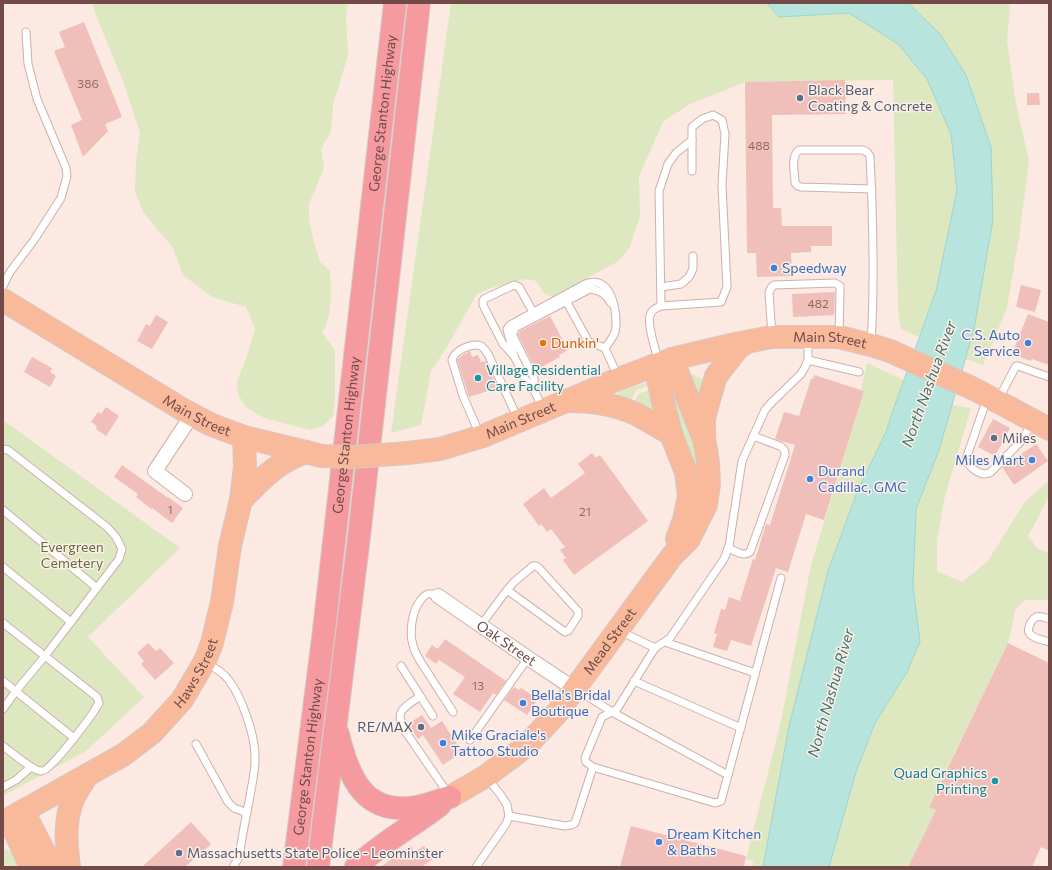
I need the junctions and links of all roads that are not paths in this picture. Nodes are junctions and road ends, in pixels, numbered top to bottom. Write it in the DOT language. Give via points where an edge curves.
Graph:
graph roads {
  1 [pos="395,3"];
  2 [pos="419,3"];
  3 [pos="26,32"];
  4 [pos="692,140"];
  5 [pos="692,172"];
  6 [pos="872,189"];
  7 [pos="693,256"];
  8 [pos="3,286"];
  9 [pos="661,287"];
  10 [pos="565,298"];
  11 [pos="3,300"];
  12 [pos="661,306"];
  13 [pos="533,312"];
  14 [pos="808,337"];
  15 [pos="839,337"];
  16 [pos="772,338"];
  17 [pos="747,342"];
  18 [pos="605,348"];
  19 [pos="881,348"];
  20 [pos="514,356"];
  21 [pos="808,360"];
  22 [pos="662,362"];
  23 [pos="859,372"];
  24 [pos="1049,378"];
  25 [pos="618,379"];
  26 [pos="534,390"];
  27 [pos="987,396"];
  28 [pos="565,402"];
  29 [pos="543,411"];
  30 [pos="192,414"];
  31 [pos="519,421"];
  32 [pos="1041,425"];
  33 [pos="671,434"];
  34 [pos="753,436"];
  35 [pos="244,437"];
  36 [pos="481,437"];
  37 [pos="704,439"];
  38 [pos="3,449"];
  39 [pos="314,454"];
  40 [pos="185,494"];
  41 [pos="241,500"];
  42 [pos="3,510"];
  43 [pos="728,548"];
  44 [pos="672,556"];
  45 [pos="3,567"];
  46 [pos="781,578"];
  47 [pos="97,588"];
  48 [pos="507,590"];
  49 [pos="438,596"];
  50 [pos="1049,619"];
  51 [pos="71,622"];
  52 [pos="3,623"];
  53 [pos="481,625"];
  54 [pos="618,631"];
  55 [pos="665,642"];
  56 [pos="1049,642"];
  57 [pos="655,648"];
  58 [pos="45,656"];
  59 [pos="528,658"];
  60 [pos="204,661"];
  61 [pos="401,666"];
  62 [pos="755,674"];
  63 [pos="3,680"];
  64 [pos="634,681"];
  65 [pos="576,689"];
  66 [pos="16,691"];
  67 [pos="420,696"];
  68 [pos="3,709"];
  69 [pos="453,712"];
  70 [pos="612,712"];
  71 [pos="433,716"];
  72 [pos="336,726"];
  73 [pos="741,728"];
  74 [pos="74,738"];
  75 [pos="470,740"];
  76 [pos="196,744"];
  77 [pos="3,746"];
  78 [pos="31,767"];
  79 [pos="593,767"];
  80 [pos="87,775"];
  81 [pos="728,775"];
  82 [pos="486,776"];
  83 [pos="3,787"];
  84 [pos="450,797"];
  85 [pos="247,813"];
  86 [pos="16,815"];
  87 [pos="509,816"];
  88 [pos="31,867"];
  89 [pos="52,867"];
  90 [pos="69,867"];
  91 [pos="233,867"];
  92 [pos="294,867"];
  93 [pos="318,867"];
  94 [pos="356,867"];
  95 [pos="476,867"];
  1 -- 92 [label="highway, George Stanton Highway" via="324,630"];
  2 -- 72 [label="highway, George Stanton Highway"];
  3 -- 8 [label="lane" via="28,64 37,99 67,176 61,198"];
  4 -- 5 [label="lane"];
  4 -- 9 [label="lane" via="676,153 668,164 659,191"];
  4 -- 12 [label="lane" via="692,127 702,119 712,115 722,120 725,134 722,185 726,287 721,302"];
  6 -- 6 [label="lane" via="870,156 865,151 799,150 795,153 798,186"];
  6 -- 19 [label="lane" via="874,301"];
  7 -- 9 [label="lane" via="693,269 689,277 681,284"];
  9 -- 12 [label="lane"];
  10 -- 13 [label="lane"];
  10 -- 18 [label="lane" via="589,342"];
  10 -- 18 [label="lane" via="590,289 598,290 607,297 616,316 616,331"];
  10 -- 26 [label="lane" via="514,330 514,339 534,378"];
  11 -- 30 [label="main road, Main Street"];
  12 -- 22 [label="lane" via="654,309 649,316 654,344"];
  13 -- 20 [label="lane" via="508,327"];
  13 -- 20 [label="lane" via="519,287 514,285 483,301 502,344"];
  14 -- 15 [label="main road, Main Street"];
  14 -- 16 [label="main road, Main Street"];
  14 -- 21 [label="lane"];
  15 -- 16 [label="lane" via="840,286 835,283 771,287 769,292"];
  15 -- 19 [label="main road, Main Street"];
  16 -- 17 [label="main road, Main Street"];
  17 -- 22 [label="main road, Main Street"];
  17 -- 37 [label="main road" via="738,348 716,376 704,419"];
  18 -- 25 [label="lane"];
  19 -- 27 [label="main road, Main Street"];
  20 -- 26 [label="lane"];
  21 -- 23 [label="lane"];
  21 -- 34 [label="lane" via="801,374 765,410"];
  22 -- 25 [label="main road, Main Street"];
  22 -- 33 [label="main road, Mead Street" via="663,402"];
  22 -- 37 [label="main road, Mead Street"];
  24 -- 27 [label="lane" via="1016,366"];
  25 -- 28 [label="main road, Main Street"];
  26 -- 29 [label="lane"];
  27 -- 32 [label="main road, Main Street"];
  27 -- 32 [label="lane" via="966,459 971,467 982,474 991,472 1018,446 1027,433"];
  28 -- 29 [label="main road, Main Street"];
  28 -- 33 [label="main road" via="585,401 624,410"];
  29 -- 31 [label="main road, Main Street"];
  30 -- 35 [label="main road, Main Street"];
  30 -- 40 [label="street" via="155,471"];
  31 -- 36 [label="main road, Main Street"];
  31 -- 36 [label="lane" via="484,348 475,345 465,348 456,352 452,360 463,396"];
  33 -- 44 [label="main road, Mead Street" via="686,472 689,496"];
  34 -- 43 [label="lane" via="741,465"];
  34 -- 43 [label="lane" via="780,446 785,455 750,552 744,554"];
  35 -- 39 [label="main road, Main Street"];
  35 -- 41 [label="main road, Haws Street" via="245,466"];
  36 -- 39 [label="main road, Main Street, bridge" via="440,449 408,453 352,457"];
  37 -- 44 [label="main road, Mead Street" via="709,484 706,505 688,540"];
  38 -- 47 [label="lane" via="8,450 74,500 116,537 122,549 119,559"];
  39 -- 41 [label="main road" via="296,455 272,470"];
  41 -- 60 [label="main road, Haws Street" via="230,546 222,602 212,643"];
  42 -- 47 [label="lane"];
  43 -- 55 [label="lane" via="724,559"];
  44 -- 54 [label="main road, Mead Street"];
  45 -- 51 [label="lane"];
  46 -- 62 [label="lane"];
  47 -- 51 [label="lane"];
  48 -- 48 [label="lane" via="536,566 578,612 578,616 565,632"];
  48 -- 53 [label="lane"];
  49 -- 53 [label="street, Oak Street"];
  49 -- 69 [label="lane" via="428,593 417,605 412,621 412,644"];
  50 -- 56 [label="lane" via="1037,617 1029,627 1030,634"];
  51 -- 58 [label="lane"];
  52 -- 58 [label="lane"];
  53 -- 59 [label="street, Oak Street"];
  54 -- 57 [label="lane"];
  54 -- 65 [label="main road, Mead Street"];
  55 -- 57 [label="lane"];
  55 -- 62 [label="lane"];
  57 -- 64 [label="lane"];
  58 -- 66 [label="lane"];
  58 -- 74 [label="lane" via="97,697 99,703 94,712"];
  59 -- 65 [label="street, Oak Street"];
  59 -- 75 [label="lane"];
  60 -- 80 [label="main road, Haws Street" via="182,700 152,733 123,755"];
  60 -- 85 [label="lane" via="220,671 229,681 240,700 249,726 256,758"];
  61 -- 67 [label="lane"];
  62 -- 73 [label="lane"];
  63 -- 66 [label="lane"];
  64 -- 70 [label="lane" via="617,709"];
  64 -- 73 [label="lane"];
  65 -- 70 [label="lane"];
  65 -- 82 [label="main road, Mead Street" via="529,743"];
  66 -- 68 [label="lane"];
  66 -- 74 [label="lane"];
  67 -- 71 [label="lane"];
  67 -- 84 [label="lane" via="403,709 400,721"];
  70 -- 79 [label="lane" via="602,717 585,758"];
  70 -- 81 [label="lane"];
  72 -- 84 [label="highway" via="353,777 360,789 374,802 390,808 405,808"];
  72 -- 93 [label="highway, George Stanton Highway"];
  73 -- 81 [label="lane"];
  74 -- 78 [label="lane" via="45,771 40,772"];
  76 -- 85 [label="lane" via="228,802 234,808"];
  77 -- 78 [label="lane"];
  78 -- 83 [label="lane"];
  79 -- 81 [label="lane" via="715,803 721,801"];
  79 -- 87 [label="lane" via="575,823 565,826"];
  80 -- 86 [label="main road, Haws Street"];
  80 -- 90 [label="main road" via="74,796 69,813 66,848"];
  82 -- 84 [label="main road, Mead Street"];
  82 -- 87 [label="lane" via="507,805"];
  84 -- 94 [label="highway"];
  85 -- 91 [label="lane" via="239,857"];
  86 -- 88 [label="main road"];
  86 -- 89 [label="main road"];
  87 -- 95 [label="lane"];
}
